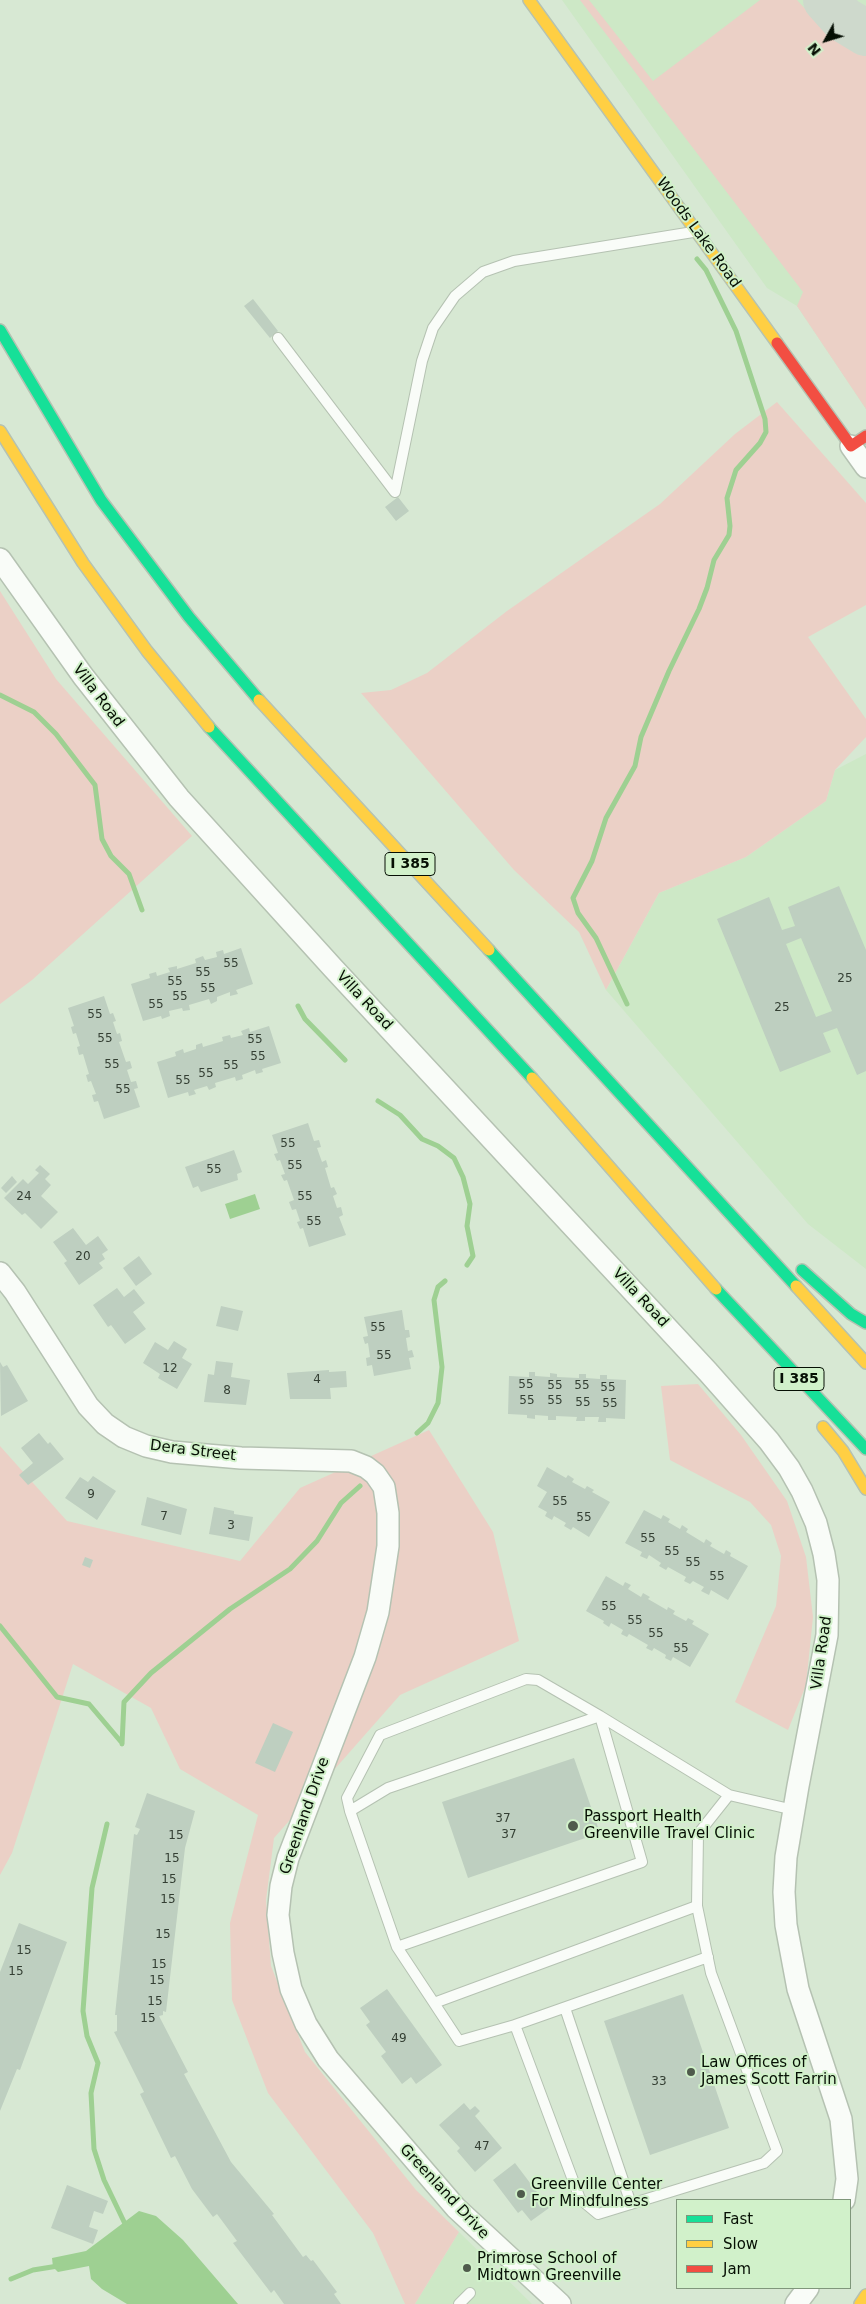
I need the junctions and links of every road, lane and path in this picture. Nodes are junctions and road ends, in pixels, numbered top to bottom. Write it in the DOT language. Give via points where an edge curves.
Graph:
graph roads {
  1 [pos="529,0"];
  2 [pos="696,231"];
  3 [pos="0,330"];
  4 [pos="278,338"];
  5 [pos="0,431"];
  6 [pos="858,441"];
  7 [pos="866,467"];
  8 [pos="0,558"];
  9 [pos="690,1170"];
  10 [pos="778,1249"];
  11 [pos="793,1262"];
  12 [pos="0,1273"];
  13 [pos="733,1309"];
  14 [pos="866,1323"];
  15 [pos="866,1363"];
  16 [pos="790,1385"];
  17 [pos="813,1415"];
  18 [pos="866,1450"];
  19 [pos="351,1461"];
  20 [pos="866,1489"];
  21 [pos="600,1716"];
  22 [pos="729,1795"];
  23 [pos="794,1810"];
  24 [pos="350,1811"];
  25 [pos="696,1906"];
  26 [pos="398,1947"];
  27 [pos="708,1957"];
  28 [pos="434,2003"];
  29 [pos="565,2008"];
  30 [pos="515,2025"];
  31 [pos="844,2199"];
  32 [pos="631,2204"];
  33 [pos="807,2289"];
  34 [pos="470,2293"];
  35 [pos="866,2295"];
  36 [pos="460,2304"];
  37 [pos="560,2304"];
  38 [pos="796,2304"];
  39 [pos="860,2304"];
  1 -- 2 [label="main road, Woods Lake Road"];
  2 -- 4 [label="lane" via="514,261 483,272 455,296 432,328 422,361 396,492"];
  2 -- 6 [label="main road, Woods Lake Road"];
  3 -- 9 [label="main road, I 385" via="101,500 242,682"];
  5 -- 13 [label="main road, I 385" via="83,563 147,651 206,724 513,1056"];
  6 -- 7 [label="street, Woods Lake Road"];
  8 -- 23 [label="street, Villa Road" via="88,683 186,805 708,1372 789,1468 816,1524 824,1554 828,1607 823,1663"];
  9 -- 10 [label="main road"];
  9 -- 15 [label="main road, I 385"];
  11 -- 14 [label="main road" via="851,1314"];
  12 -- 19 [label="street, Dera Street" via="88,1406 105,1424 124,1437 172,1452 241,1458"];
  13 -- 16 [label="main road"];
  13 -- 18 [label="main road, I 385"];
  17 -- 20 [label="main road" via="843,1452"];
  19 -- 37 [label="street, Greenland Drive" via="375,1474 384,1487 388,1513 386,1570 366,1657 298,1826 283,1876 278,1915 283,1954 306,2024 328,2059 456,2208"];
  21 -- 22 [label="lane"];
  21 -- 24 [label="lane" via="388,1788"];
  21 -- 24 [label="lane" via="538,1680 517,1682 380,1735 347,1798"];
  21 -- 26 [label="lane" via="642,1862"];
  22 -- 23 [label="lane"];
  22 -- 25 [label="lane" via="698,1834"];
  23 -- 31 [label="street, Villa Road" via="784,1892 786,1925 798,1990 841,2119 847,2179"];
  24 -- 26 [label="lane"];
  25 -- 27 [label="lane"];
  25 -- 28 [label="lane"];
  26 -- 28 [label="lane"];
  27 -- 29 [label="lane"];
  27 -- 32 [label="lane" via="777,2152 764,2163"];
  28 -- 30 [label="lane" via="459,2042"];
  29 -- 30 [label="lane"];
  29 -- 32 [label="lane"];
  30 -- 32 [label="lane" via="580,2199 598,2214"];
  33 -- 38 [label="street"];
  34 -- 36 [label="lane"];
  35 -- 39 [label="main road"];
}
